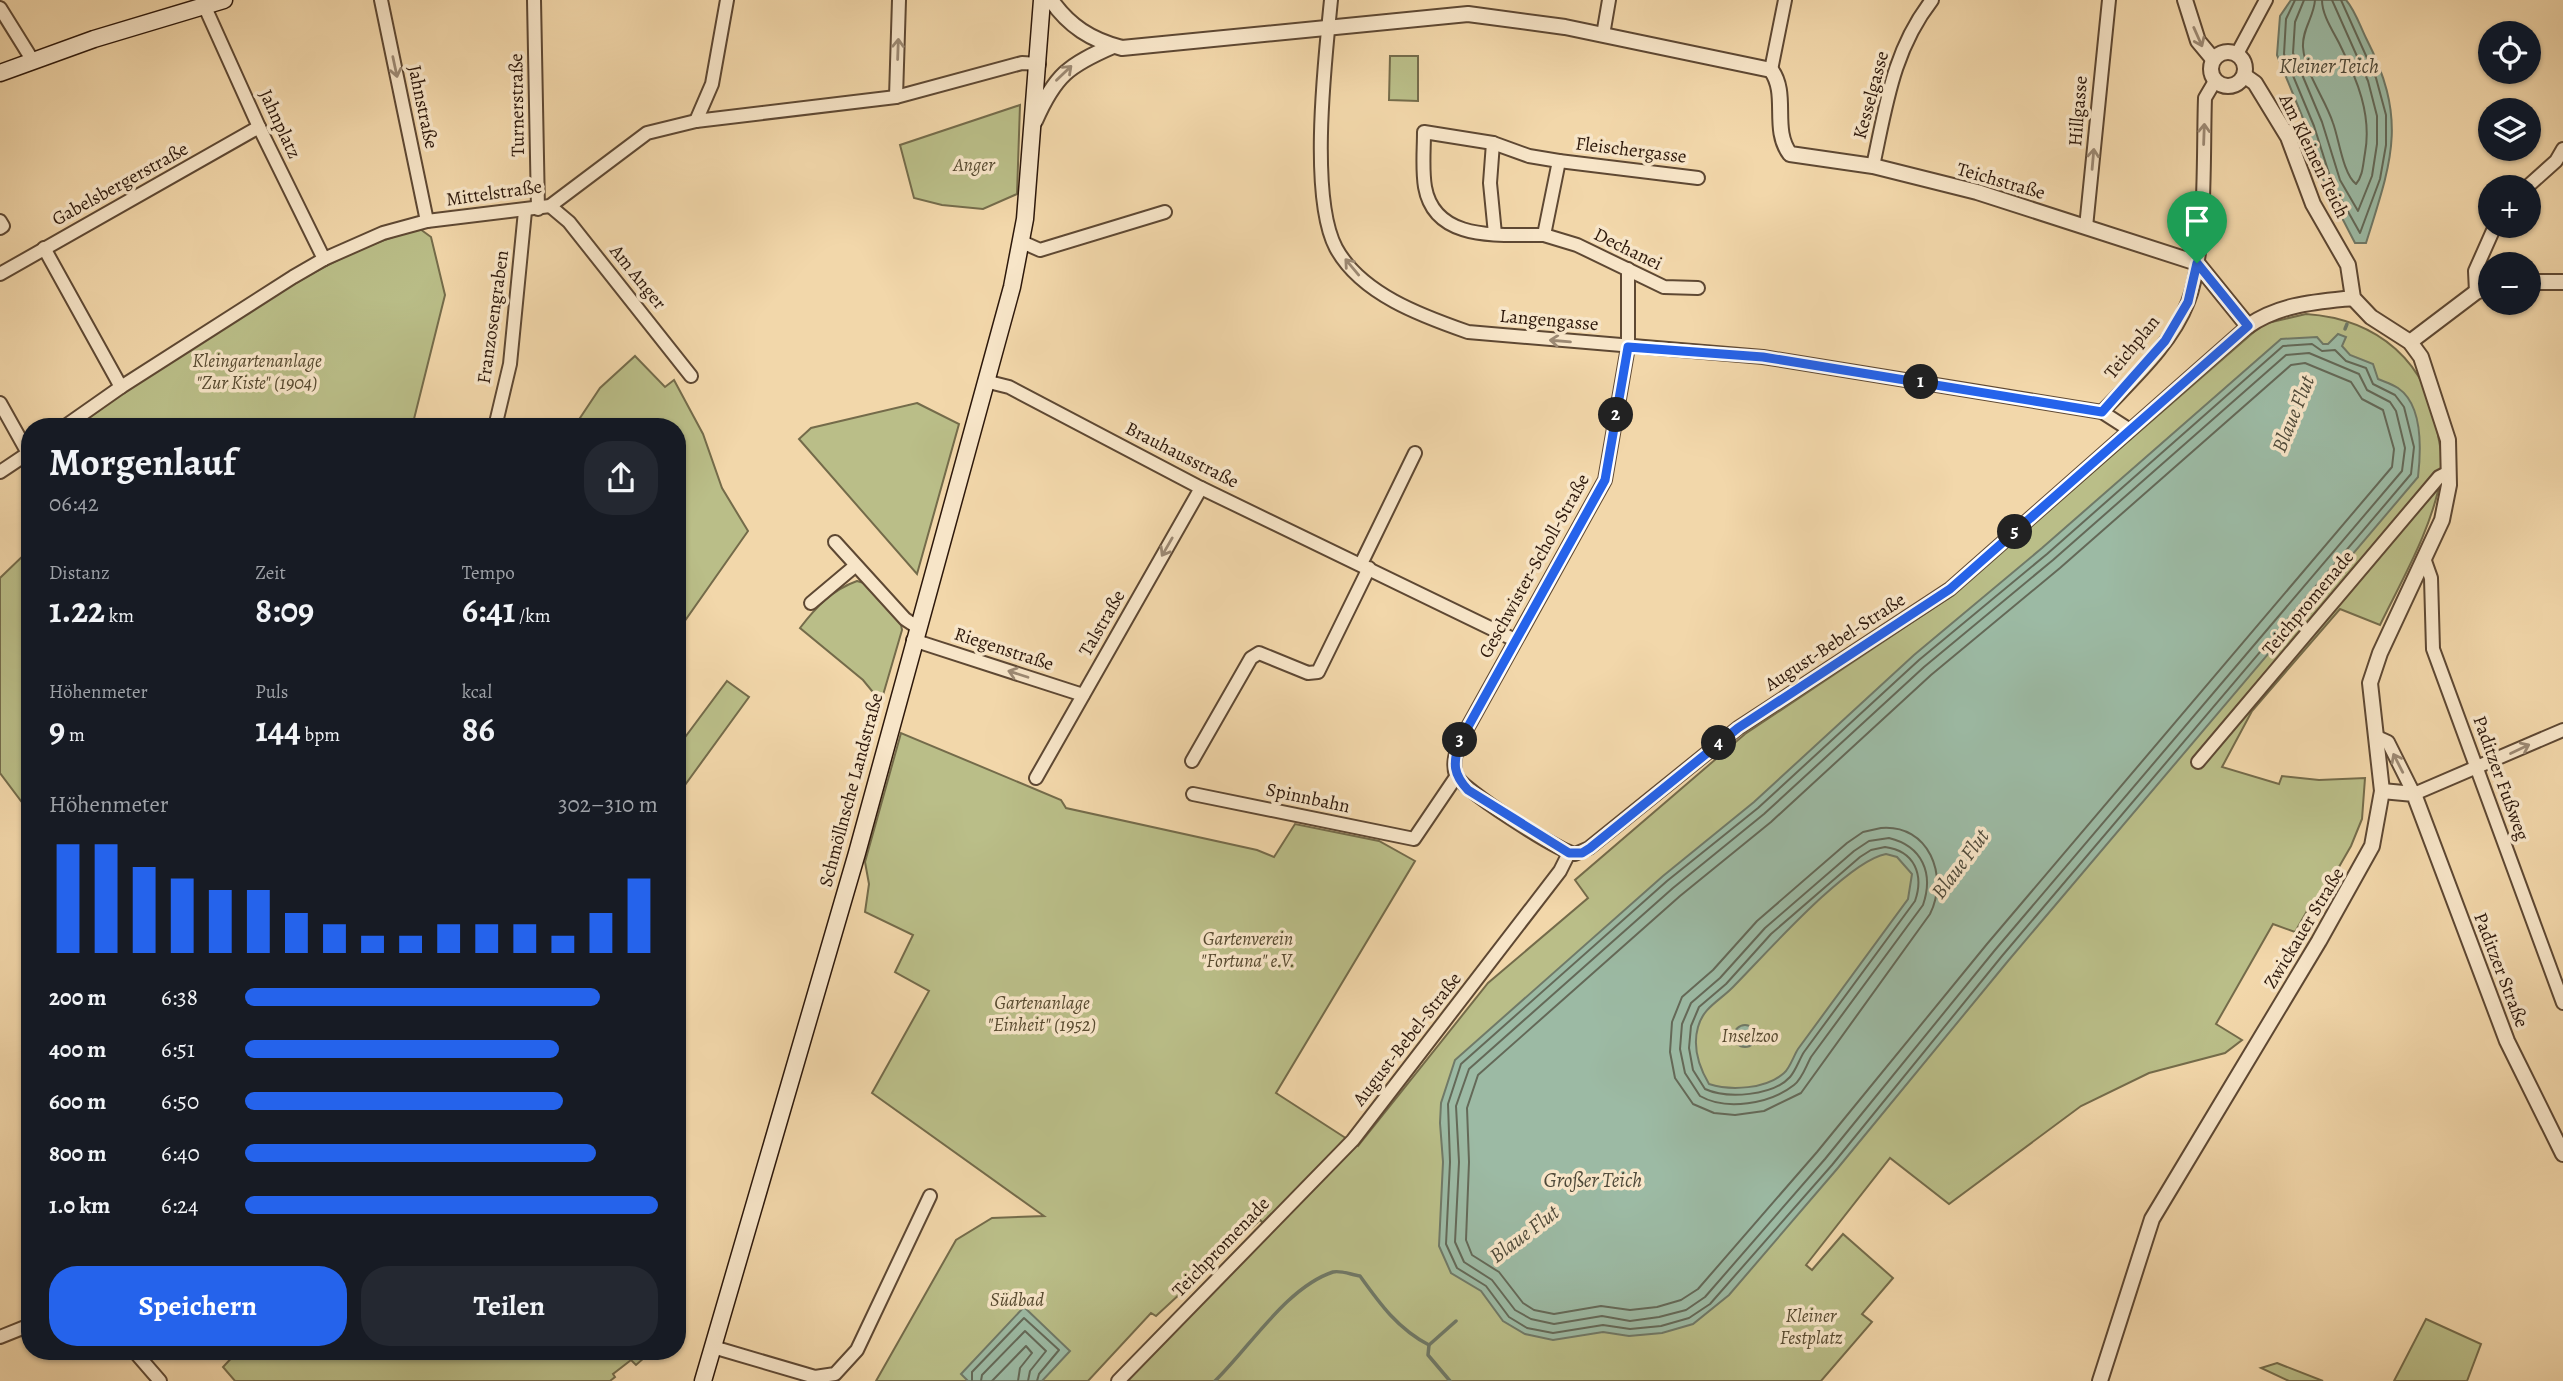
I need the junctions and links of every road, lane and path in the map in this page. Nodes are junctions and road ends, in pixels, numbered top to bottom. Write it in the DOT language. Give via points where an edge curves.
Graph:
graph roads {
  1 [pos="223,0"];
  2 [pos="381,0"];
  3 [pos="534,0"];
  4 [pos="727,0"];
  5 [pos="900,0"];
  6 [pos="1042,0"];
  7 [pos="1051,0"];
  8 [pos="1331,0"];
  9 [pos="1609,0"];
  10 [pos="1785,0"];
  11 [pos="1932,0"];
  12 [pos="2109,0"];
  13 [pos="2266,0"];
  14 [pos="204,5"];
  15 [pos="2187,6"];
  16 [pos="0,8"];
  17 [pos="1328,29"];
  18 [pos="1603,35"];
  19 [pos="1114,46"];
  20 [pos="2237,54"];
  21 [pos="2213,59"];
  22 [pos="33,61"];
  23 [pos="1040,64"];
  24 [pos="1772,70"];
  25 [pos="0,73"];
  26 [pos="2245,76"];
  27 [pos="2215,81"];
  28 [pos="896,97"];
  29 [pos="696,121"];
  30 [pos="1035,121"];
  31 [pos="259,127"];
  32 [pos="1493,143"];
  33 [pos="2563,149"];
  34 [pos="1559,161"];
  35 [pos="1873,166"];
  36 [pos="2540,175"];
  37 [pos="1698,178"];
  38 [pos="538,209"];
  39 [pos="1164,212"];
  40 [pos="0,221"];
  41 [pos="428,222"];
  42 [pos="2086,227"];
  43 [pos="0,228"];
  44 [pos="1495,234"];
  45 [pos="1544,235"];
  46 [pos="1022,242"];
  47 [pos="44,248"];
  48 [pos="324,258"];
  49 [pos="2478,262"];
  50 [pos="2197,263"];
  51 [pos="1628,269"];
  52 [pos="0,274"];
  53 [pos="2478,279"];
  54 [pos="2541,282"];
  55 [pos="2563,282"];
  56 [pos="1698,288"];
  57 [pos="2478,293"];
  58 [pos="2353,298"];
  59 [pos="2248,326"];
  60 [pos="2410,342"];
  61 [pos="1628,347"];
  62 [pos="691,376"];
  63 [pos="985,380"];
  64 [pos="121,387"];
  65 [pos="0,403"];
  66 [pos="2102,412"];
  67 [pos="77,418"];
  68 [pos="497,418"];
  69 [pos="2130,430"];
  70 [pos="21,438"];
  71 [pos="1415,453"];
  72 [pos="21,458"];
  73 [pos="0,472"];
  74 [pos="2449,472"];
  75 [pos="1201,488"];
  76 [pos="835,542"];
  77 [pos="2425,561"];
  78 [pos="855,566"];
  79 [pos="1365,566"];
  80 [pos="811,603"];
  81 [pos="915,633"];
  82 [pos="1515,640"];
  83 [pos="1083,695"];
  84 [pos="2563,730"];
  85 [pos="2377,737"];
  86 [pos="1192,761"];
  87 [pos="2198,762"];
  88 [pos="2477,769"];
  89 [pos="1456,777"];
  90 [pos="1036,778"];
  91 [pos="2382,791"];
  92 [pos="1193,794"];
  93 [pos="2414,794"];
  94 [pos="1569,853"];
  95 [pos="2563,1003"];
  96 [pos="1353,1140"];
  97 [pos="2563,1154"];
  98 [pos="930,1196"];
  99 [pos="21,1328"];
  100 [pos="0,1336"];
  101 [pos="713,1347"];
  102 [pos="140,1360"];
  103 [pos="152,1378"];
  104 [pos="703,1381"];
  105 [pos="1118,1381"];
  106 [pos="2100,1381"];
  1 -- 14 [label="main road"];
  2 -- 41 [label="street, Jahnstraße, one-way"];
  3 -- 38 [label="street, Turnerstraße"];
  4 -- 29 [label="street" via="712,84"];
  28 -- 5 [label="street, one-way"];
  6 -- 23 [label="main road, Schmöllnsche Landstraße"];
  7 -- 19 [label="street" via="1079,30"];
  8 -- 17 [label="street, Langengasse"];
  9 -- 18 [label="street"];
  10 -- 24 [label="street"];
  11 -- 35 [label="street, Kesselgasse" via="1896,61"];
  42 -- 12 [label="street, Hillgasse, one-way"];
  13 -- 20 [label="street"];
  14 -- 22 [label="main road"];
  14 -- 31 [label="street, Jahnplatz"];
  15 -- 21 [label="street, one-way" via="2198,41"];
  16 -- 22 [label="street"];
  17 -- 18 [label="street" via="1468,14"];
  17 -- 19 [label="street"];
  61 -- 17 [label="street, Langengasse, one-way" via="1468,332 1420,316 1362,279 1337,249 1325,216 1321,176"];
  18 -- 24 [label="street"];
  30 -- 19 [label="street, one-way" via="1057,78 1076,62"];
  20 -- 21 [label="street" via="2226,51"];
  20 -- 26 [label="street, Am Kleinen Teich" via="2246,66"];
  21 -- 27 [label="street"];
  22 -- 25 [label="main road"];
  23 -- 28 [label="street, Mittelstraße" via="1022,63"];
  23 -- 30 [label="main road, Schmöllnsche Landstraße"];
  24 -- 35 [label="street, Teichstraße" via="1778,78 1781,136 1790,153"];
  26 -- 27 [label="street" via="2233,86"];
  26 -- 58 [label="street, Am Kleinen Teich" via="2255,83 2288,137 2313,204 2348,265"];
  50 -- 27 [label="street, Teichplan, one-way" via="2205,98"];
  28 -- 29 [label="street, Mittelstraße"];
  29 -- 38 [label="street, Mittelstraße" via="647,134"];
  30 -- 46 [label="main road, Schmöllnsche Landstraße"];
  31 -- 47 [label="street, Gabelsbergerstraße"];
  31 -- 48 [label="street, Jahnplatz"];
  32 -- 34 [label="street, Fleischergasse"];
  32 -- 44 [label="street" via="1490,183"];
  32 -- 44 [label="street, Dechanei" via="1424,132 1424,180 1439,216 1465,231"];
  33 -- 36 [label="street"];
  34 -- 37 [label="street, Fleischergasse"];
  34 -- 45 [label="street"];
  35 -- 42 [label="street, Teichstraße" via="1977,192"];
  38 -- 41 [label="street, Mittelstraße"];
  38 -- 62 [label="street, Am Anger" via="569,222"];
  38 -- 68 [label="street, Franzosengraben"];
  39 -- 46 [label="street" via="1040,250"];
  40 -- 43 [label="street"];
  41 -- 48 [label="street, Mittelstraße" via="383,233"];
  42 -- 50 [label="street, Teichstraße"];
  44 -- 45 [label="street, Dechanei"];
  45 -- 51 [label="street, Dechanei"];
  46 -- 63 [label="main road, Schmöllnsche Landstraße"];
  47 -- 52 [label="street, Gabelsbergerstraße"];
  47 -- 64 [label="street"];
  48 -- 64 [label="street, Mittelstraße"];
  49 -- 53 [label="street" via="2474,271"];
  50 -- 59 [label="street"];
  50 -- 66 [label="street, Teichplan" via="2188,302 2165,341"];
  51 -- 56 [label="street, Dechanei" via="1664,287"];
  51 -- 61 [label="street, Geschwister-Scholl-Straße"];
  54 -- 55 [label="street"];
  57 -- 60 [label="street"];
  58 -- 59 [label="street" via="2293,305"];
  58 -- 60 [label="street" via="2371,317"];
  59 -- 69 [label="street"];
  60 -- 74 [label="street, Zwickauer Straße" via="2421,357 2441,410"];
  61 -- 66 [label="street, Langengasse" via="1763,357"];
  61 -- 82 [label="street, Geschwister-Scholl-Straße" via="1605,480"];
  63 -- 75 [label="street, Brauhausstraße" via="1009,387"];
  63 -- 81 [label="main road, Schmöllnsche Landstraße"];
  64 -- 67 [label="street, Mittelstraße"];
  65 -- 70 [label="street"];
  66 -- 69 [label="street"];
  69 -- 94 [label="street, August-Bebel-Straße" via="1950,589 1738,728 1590,848"];
  71 -- 79 [label="street"];
  72 -- 73 [label="street"];
  74 -- 77 [label="street, Zwickauer Straße" via="2442,520"];
  74 -- 87 [label="street, Teichpromenade" via="2438,477"];
  75 -- 79 [label="street, Brauhausstraße"];
  75 -- 83 [label="street, Talstraße, one-way"];
  76 -- 78 [label="street"];
  77 -- 85 [label="street, Zwickauer Straße" via="2373,669 2370,689"];
  77 -- 88 [label="street, Paditzer Fußweg" via="2431,578 2433,649"];
  78 -- 80 [label="street"];
  78 -- 81 [label="street"];
  79 -- 82 [label="street, Brauhausstraße"];
  79 -- 86 [label="street" via="1318,672 1308,673 1259,653 1251,658"];
  83 -- 81 [label="street, Riegenstraße, one-way"];
  81 -- 101 [label="main road, Schmöllnsche Landstraße" via="857,853"];
  82 -- 89 [label="street, Geschwister-Scholl-Straße" via="1459,743"];
  83 -- 90 [label="street, Talstraße"];
  88 -- 84 [label="street, one-way"];
  85 -- 91 [label="street, Zwickauer Straße"];
  93 -- 85 [label="street, Paditzer Straße, one-way" via="2388,742"];
  88 -- 93 [label="street"];
  88 -- 95 [label="street, Paditzer Fußweg"];
  89 -- 92 [label="street, Spinnbahn" via="1415,839"];
  89 -- 94 [label="street" via="1468,790"];
  91 -- 93 [label="street"];
  91 -- 106 [label="street, Zwickauer Straße" via="2372,846 2360,870 2152,1219"];
  93 -- 97 [label="street, Paditzer Straße" via="2507,1041"];
  94 -- 96 [label="street, August-Bebel-Straße" via="1560,871"];
  96 -- 105 [label="street, Teichpromenade"];
  98 -- 101 [label="street" via="858,1350 835,1374 815,1377"];
  99 -- 100 [label="street"];
  101 -- 104 [label="main road, Schmöllnsche Landstraße"];
  102 -- 103 [label="street"];
}
